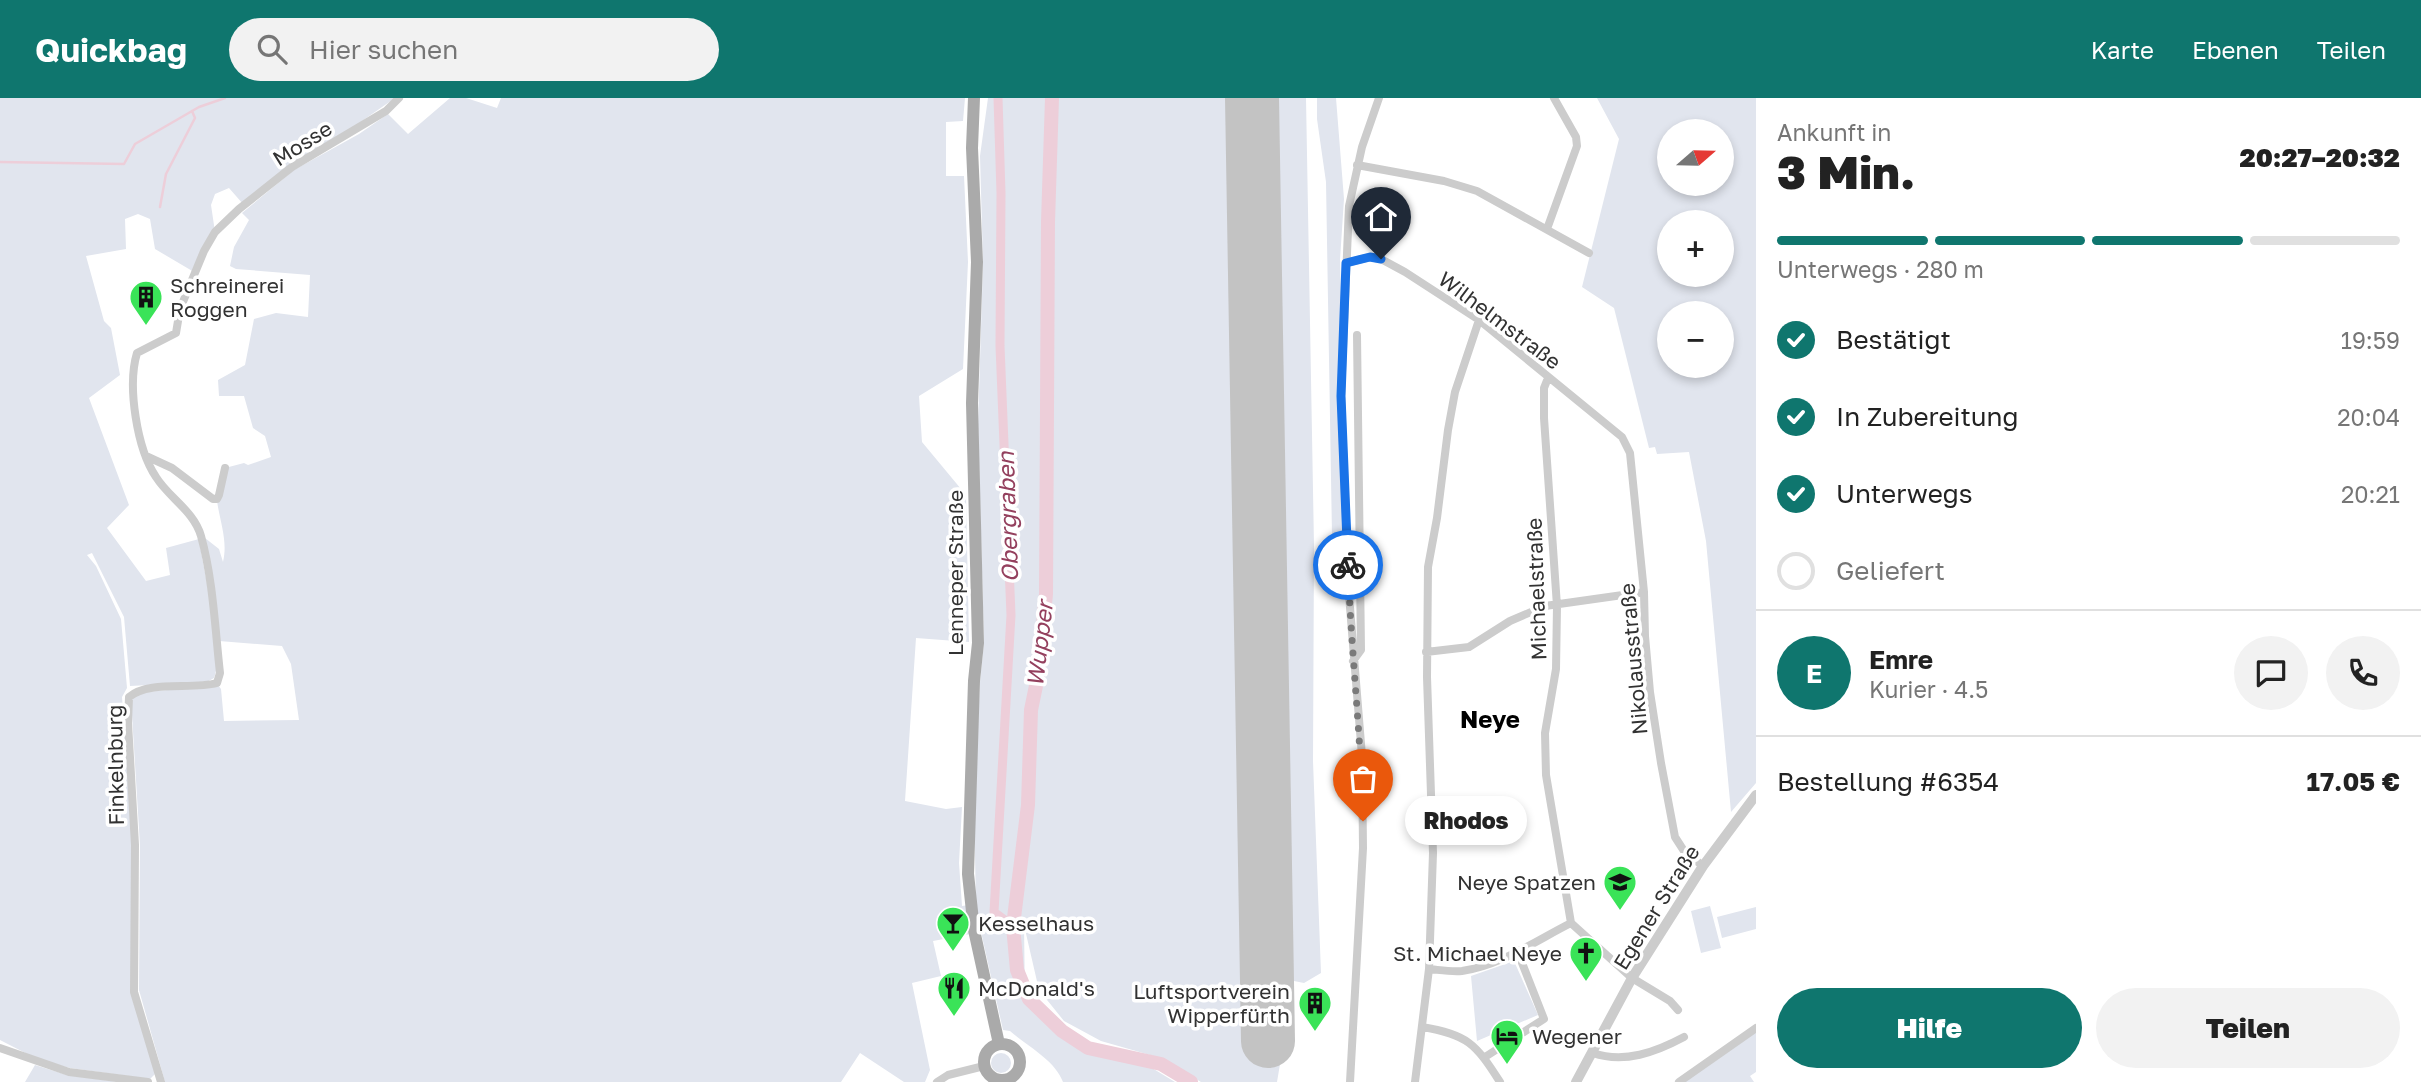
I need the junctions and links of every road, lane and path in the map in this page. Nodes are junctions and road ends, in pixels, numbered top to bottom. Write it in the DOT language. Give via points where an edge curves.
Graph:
graph roads {
  1 [pos="400,98"];
  2 [pos="974,98"];
  3 [pos="1379,98"];
  4 [pos="1554,98"];
  5 [pos="1357,165"];
  6 [pos="226,221"];
  7 [pos="1546,229"];
  8 [pos="1589,253"];
  9 [pos="1346,263"];
  10 [pos="1479,320"];
  11 [pos="1357,335"];
  12 [pos="1548,379"];
  13 [pos="1622,437"];
  14 [pos="146,456"];
  15 [pos="225,468"];
  16 [pos="1644,592"];
  17 [pos="1557,606"];
  18 [pos="1426,652"];
  19 [pos="1353,661"];
  20 [pos="1756,795"];
  21 [pos="1703,866"];
  22 [pos="1571,923"];
  23 [pos="1517,950"];
  24 [pos="1429,969"];
  25 [pos="1632,978"];
  26 [pos="1678,1010"];
  27 [pos="1422,1027"];
  28 [pos="1756,1028"];
  29 [pos="1684,1037"];
  30 [pos="999,1044"];
  31 [pos="0,1048"];
  32 [pos="1593,1053"];
  33 [pos="1485,1057"];
  34 [pos="984,1066"];
  35 [pos="1006,1081"];
  36 [pos="148,1082"];
  37 [pos="160,1082"];
  38 [pos="937,1082"];
  39 [pos="1350,1082"];
  40 [pos="1415,1082"];
  41 [pos="1500,1082"];
  42 [pos="1576,1082"];
  43 [pos="1679,1082"];
  1 -- 6 [label="street, Mosse" via="292,167"];
  2 -- 30 [label="main road, Lenneper Straße" via="977,262 972,403 978,643 968,874 974,930"];
  3 -- 5 [label="street"];
  4 -- 7 [label="street" via="1577,146"];
  5 -- 7 [label="street" via="1477,191"];
  5 -- 9 [label="street"];
  6 -- 14 [label="street, Finkelnburg" via="194,272 176,333 137,353 135,403"];
  7 -- 8 [label="street"];
  9 -- 10 [label="street, Wilhelmstraße" via="1381,259"];
  9 -- 19 [label="street" via="1341,396"];
  10 -- 12 [label="street, Wilhelmstraße"];
  10 -- 18 [label="street" via="1455,392 1448,430 1428,567"];
  11 -- 19 [label="street" via="1361,650"];
  12 -- 13 [label="street, Wilhelmstraße"];
  12 -- 17 [label="street, Michaelstraße" via="1544,418"];
  13 -- 16 [label="street, Nikolausstraße" via="1630,453"];
  14 -- 15 [label="street" via="172,468 213,499 219,495"];
  14 -- 37 [label="street, Finkelnburg" via="156,478 200,534 220,673 217,682 207,685 136,690 129,696 134,992"];
  16 -- 17 [label="street"];
  16 -- 21 [label="street, Nikolausstraße" via="1651,695 1675,837"];
  17 -- 18 [label="street" via="1527,612 1469,647"];
  17 -- 22 [label="street, Michaelstraße" via="1556,669 1545,733 1546,775"];
  18 -- 24 [label="street" via="1433,852"];
  19 -- 39 [label="street" via="1362,756 1363,858"];
  20 -- 21 [label="street, Egener Straße"];
  21 -- 25 [label="street, Egener Straße"];
  22 -- 23 [label="street"];
  22 -- 25 [label="street"];
  23 -- 24 [label="street" via="1478,968 1459,972"];
  23 -- 33 [label="street" via="1544,1019"];
  24 -- 27 [label="street"];
  25 -- 26 [label="street"];
  25 -- 32 [label="street, Egener Straße"];
  27 -- 33 [label="street" via="1448,1031 1469,1041"];
  27 -- 40 [label="street"];
  28 -- 43 [label="street"];
  29 -- 32 [label="street" via="1628,1058"];
  30 -- 34 [label="main road" via="986,1055"];
  30 -- 35 [label="main road" via="1012,1047 1020,1058 1016,1074"];
  31 -- 36 [label="street" via="69,1072"];
  32 -- 42 [label="street, Egener Straße"];
  33 -- 41 [label="street"];
  34 -- 35 [label="main road" via="990,1076"];
  34 -- 38 [label="street"];
}
